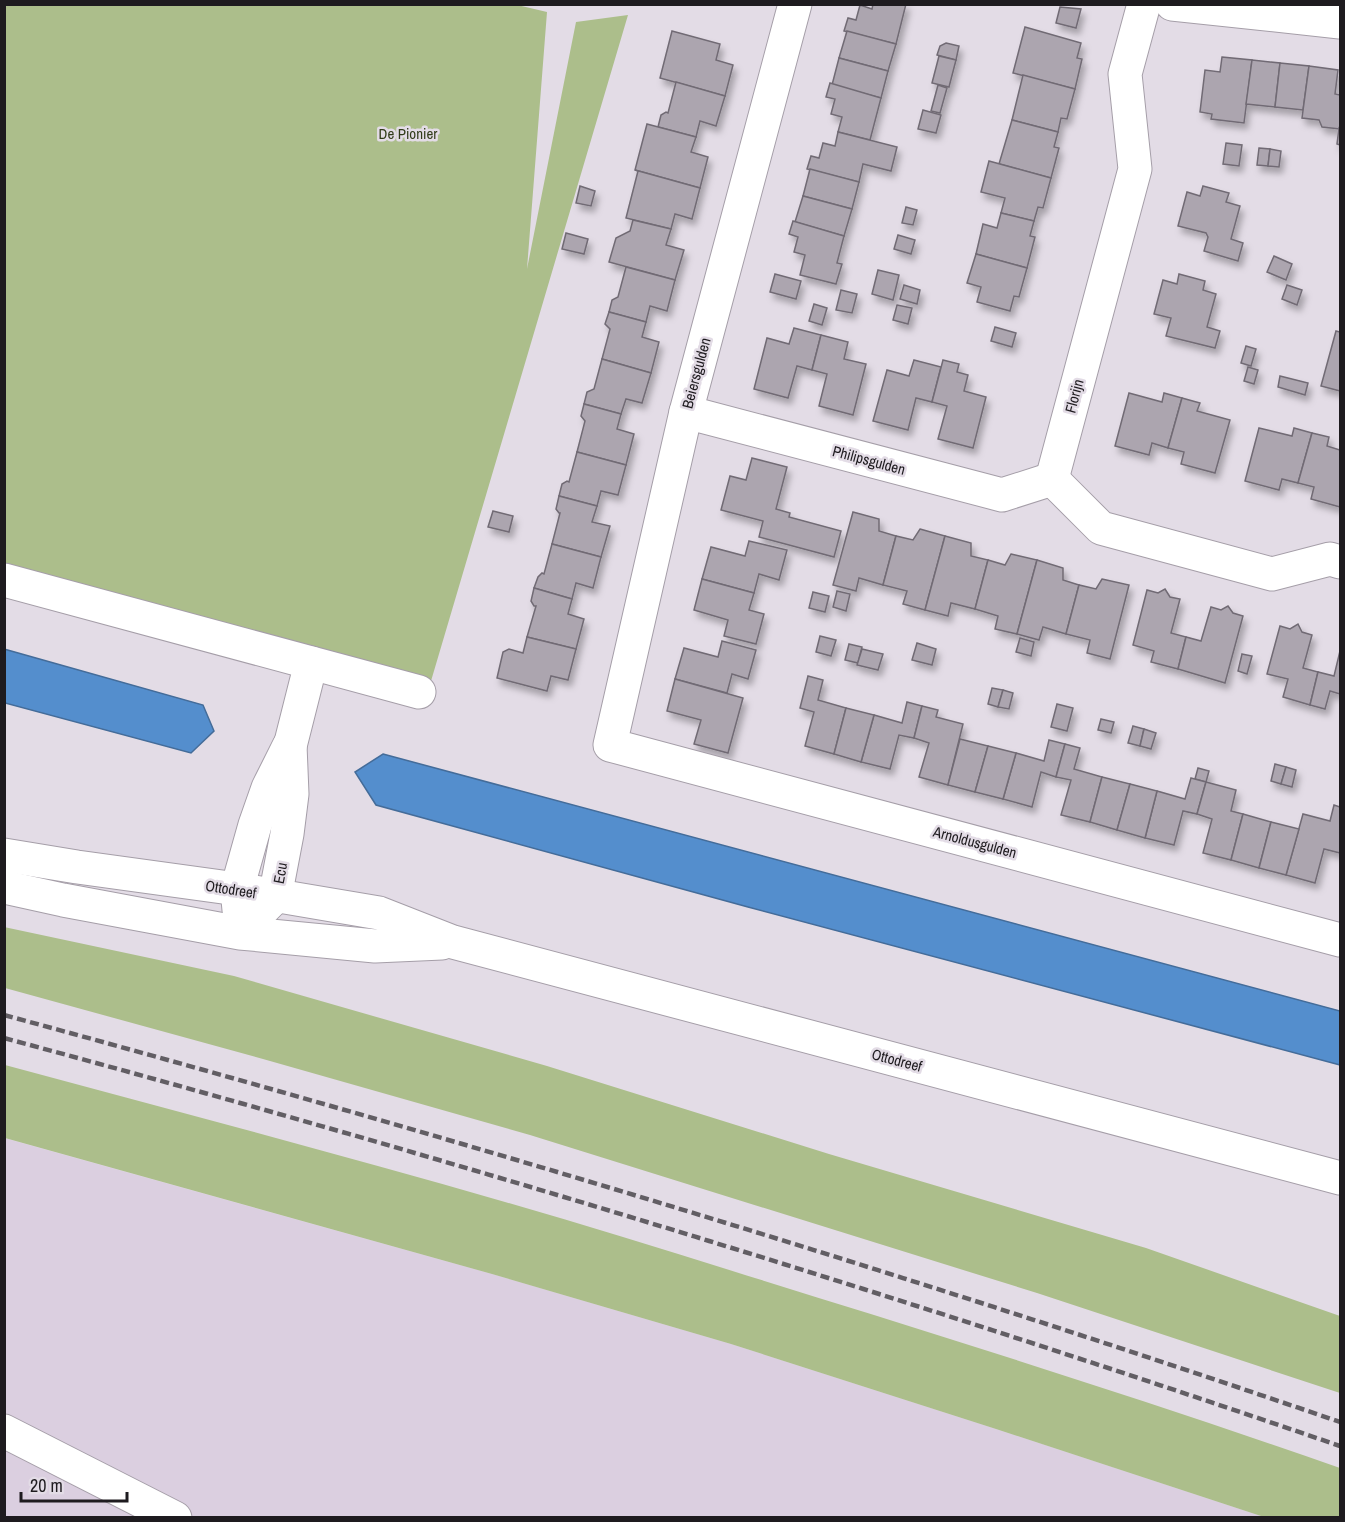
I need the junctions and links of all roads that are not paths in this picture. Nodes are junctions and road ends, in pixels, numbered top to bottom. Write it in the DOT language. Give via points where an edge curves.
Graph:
graph roads {
  1 [pos="795,4"];
  2 [pos="1144,4"];
  3 [pos="1172,4"];
  4 [pos="1341,22"];
  5 [pos="686,412"];
  6 [pos="1052,479"];
  7 [pos="1341,562"];
  8 [pos="4,580"];
  9 [pos="311,663"];
  10 [pos="419,692"];
  11 [pos="290,745"];
  12 [pos="610,745"];
  13 [pos="270,829"];
  14 [pos="4,855"];
  15 [pos="4,886"];
  16 [pos="237,889"];
  17 [pos="275,897"];
  18 [pos="240,933"];
  19 [pos="1341,940"];
  20 [pos="453,942"];
  21 [pos="1341,1178"];
  22 [pos="4,1431"];
  23 [pos="175,1518"];
  1 -- 5 [label="street, Beiersgulden"];
  2 -- 6 [label="street, Florijn" via="1125,74 1135,169"];
  3 -- 4 [label="street"];
  5 -- 6 [label="street, Philipsgulden" via="1002,495"];
  5 -- 12 [label="street, Beiersgulden"];
  6 -- 7 [label="street" via="1101,528 1272,574 1330,559"];
  8 -- 9 [label="street"];
  9 -- 10 [label="street"];
  9 -- 11 [label="street, Ecu"];
  11 -- 13 [label="street, Ecu"];
  11 -- 16 [label="street, Ecu" via="258,815"];
  11 -- 17 [label="street, Ecu" via="292,794"];
  12 -- 19 [label="street, Arnoldusgulden"];
  14 -- 16 [label="street, Ottodreef"];
  15 -- 18 [label="street, Ottodreef"];
  16 -- 17 [label="street, Ottodreef"];
  16 -- 18 [label="street, Ecu"];
  17 -- 18 [label="street, Ecu"];
  17 -- 20 [label="street, Ottodreef" via="379,913"];
  18 -- 20 [label="street, Ottodreef" via="375,946"];
  20 -- 21 [label="street, Ottodreef"];
  22 -- 23 [label="street"];
}
